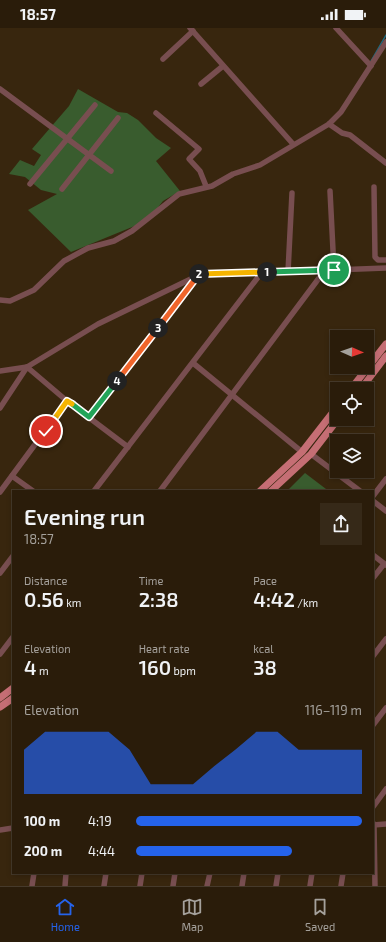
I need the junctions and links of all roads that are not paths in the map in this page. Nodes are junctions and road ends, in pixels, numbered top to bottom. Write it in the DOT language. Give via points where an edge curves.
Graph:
graph roads {
  1 [pos="339,29"];
  2 [pos="191,30"];
  3 [pos="386,42"];
  4 [pos="163,59"];
  5 [pos="223,66"];
  6 [pos="371,66"];
  7 [pos="201,84"];
  8 [pos="0,89"];
  9 [pos="95,105"];
  10 [pos="156,113"];
  11 [pos="118,118"];
  12 [pos="329,124"];
  13 [pos="67,139"];
  14 [pos="293,144"];
  15 [pos="89,155"];
  16 [pos="386,163"];
  17 [pos="111,171"];
  18 [pos="30,184"];
  19 [pos="206,186"];
  20 [pos="374,187"];
  21 [pos="62,189"];
  22 [pos="330,191"];
  23 [pos="292,193"];
  24 [pos="386,260"];
  25 [pos="386,268"];
  26 [pos="325,270"];
  27 [pos="334,270"];
  28 [pos="262,272"];
  29 [pos="288,272"];
  30 [pos="199,274"];
  31 [pos="0,300"];
  32 [pos="386,344"];
  33 [pos="386,356"];
  34 [pos="193,363"];
  35 [pos="27,367"];
  36 [pos="0,371"];
  37 [pos="356,382"];
  38 [pos="366,382"];
  39 [pos="232,396"];
  40 [pos="67,401"];
  41 [pos="0,408"];
  42 [pos="89,417"];
  43 [pos="330,417"];
  44 [pos="333,426"];
  45 [pos="128,447"];
  46 [pos="302,452"];
  47 [pos="311,454"];
  48 [pos="12,476"];
  49 [pos="386,479"];
  50 [pos="32,490"];
  51 [pos="95,490"];
  52 [pos="161,490"];
  53 [pos="261,490"];
  54 [pos="272,490"];
  55 [pos="359,490"];
  56 [pos="0,492"];
  57 [pos="374,495"];
  58 [pos="374,502"];
  59 [pos="386,511"];
  60 [pos="374,556"];
  61 [pos="12,557"];
  62 [pos="385,564"];
  63 [pos="0,573"];
  64 [pos="374,577"];
  65 [pos="12,638"];
  66 [pos="386,639"];
  67 [pos="0,654"];
  68 [pos="374,655"];
  69 [pos="12,689"];
  70 [pos="1,696"];
  71 [pos="12,699"];
  72 [pos="0,707"];
  73 [pos="386,708"];
  74 [pos="374,724"];
  75 [pos="386,789"];
  76 [pos="374,806"];
  77 [pos="374,824"];
  78 [pos="386,824"];
  79 [pos="12,828"];
  80 [pos="0,830"];
  81 [pos="34,874"];
  82 [pos="66,874"];
  83 [pos="106,874"];
  84 [pos="142,874"];
  85 [pos="175,874"];
  86 [pos="210,874"];
  87 [pos="244,874"];
  88 [pos="278,874"];
  89 [pos="312,874"];
  90 [pos="343,874"];
  91 [pos="32,886"];
  92 [pos="65,886"];
  93 [pos="104,886"];
  94 [pos="140,886"];
  95 [pos="173,886"];
  96 [pos="207,886"];
  97 [pos="242,886"];
  98 [pos="276,886"];
  99 [pos="310,886"];
  100 [pos="341,886"];
  101 [pos="375,886"];
  1 -- 6 [label="street"];
  2 -- 4 [label="street"];
  2 -- 5 [label="street"];
  3 -- 6 [label="street"];
  5 -- 7 [label="street"];
  5 -- 14 [label="street"];
  6 -- 12 [label="street" via="341,112"];
  8 -- 13 [label="street"];
  9 -- 13 [label="street"];
  10 -- 19 [label="street" via="199,149 189,159 200,171"];
  11 -- 15 [label="street"];
  12 -- 14 [label="street"];
  12 -- 16 [label="street" via="350,135"];
  13 -- 15 [label="street"];
  13 -- 18 [label="street"];
  14 -- 19 [label="street" via="260,165 233,174 212,186"];
  15 -- 17 [label="street"];
  15 -- 21 [label="street"];
  19 -- 31 [label="street" via="179,194 132,231 114,241 88,248 64,261 34,290 10,300"];
  20 -- 24 [label="street" via="375,257 378,260"];
  22 -- 27 [label="street"];
  23 -- 29 [label="street"];
  25 -- 27 [label="street"];
  26 -- 27 [label="street"];
  26 -- 29 [label="street"];
  26 -- 39 [label="street"];
  28 -- 29 [label="street"];
  28 -- 30 [label="street"];
  28 -- 34 [label="street"];
  30 -- 35 [label="street" via="98,324"];
  30 -- 42 [label="street"];
  32 -- 37 [label="main road"];
  33 -- 38 [label="main road"];
  34 -- 39 [label="street"];
  34 -- 45 [label="street"];
  35 -- 36 [label="street"];
  35 -- 40 [label="street"];
  35 -- 41 [label="street"];
  39 -- 46 [label="street"];
  39 -- 52 [label="street"];
  40 -- 42 [label="street"];
  40 -- 48 [label="street"];
  42 -- 45 [label="street"];
  43 -- 46 [label="main road"];
  44 -- 47 [label="main road"];
  45 -- 51 [label="street"];
  46 -- 53 [label="main road"];
  47 -- 54 [label="main road"];
  47 -- 55 [label="street"];
  48 -- 50 [label="street"];
  48 -- 56 [label="street"];
  49 -- 57 [label="street"];
  58 -- 59 [label="street"];
  60 -- 62 [label="street"];
  61 -- 63 [label="street"];
  62 -- 64 [label="street"];
  65 -- 67 [label="street"];
  66 -- 68 [label="street"];
  69 -- 70 [label="main road"];
  71 -- 72 [label="main road"];
  73 -- 74 [label="street"];
  75 -- 76 [label="street"];
  77 -- 78 [label="street"];
  77 -- 101 [label="street"];
  79 -- 80 [label="street"];
  81 -- 91 [label="street"];
  82 -- 92 [label="street"];
  83 -- 93 [label="street"];
  84 -- 94 [label="street"];
  85 -- 95 [label="street"];
  86 -- 96 [label="street"];
  87 -- 97 [label="street"];
  88 -- 98 [label="street"];
  89 -- 99 [label="street"];
  90 -- 100 [label="street"];
}
